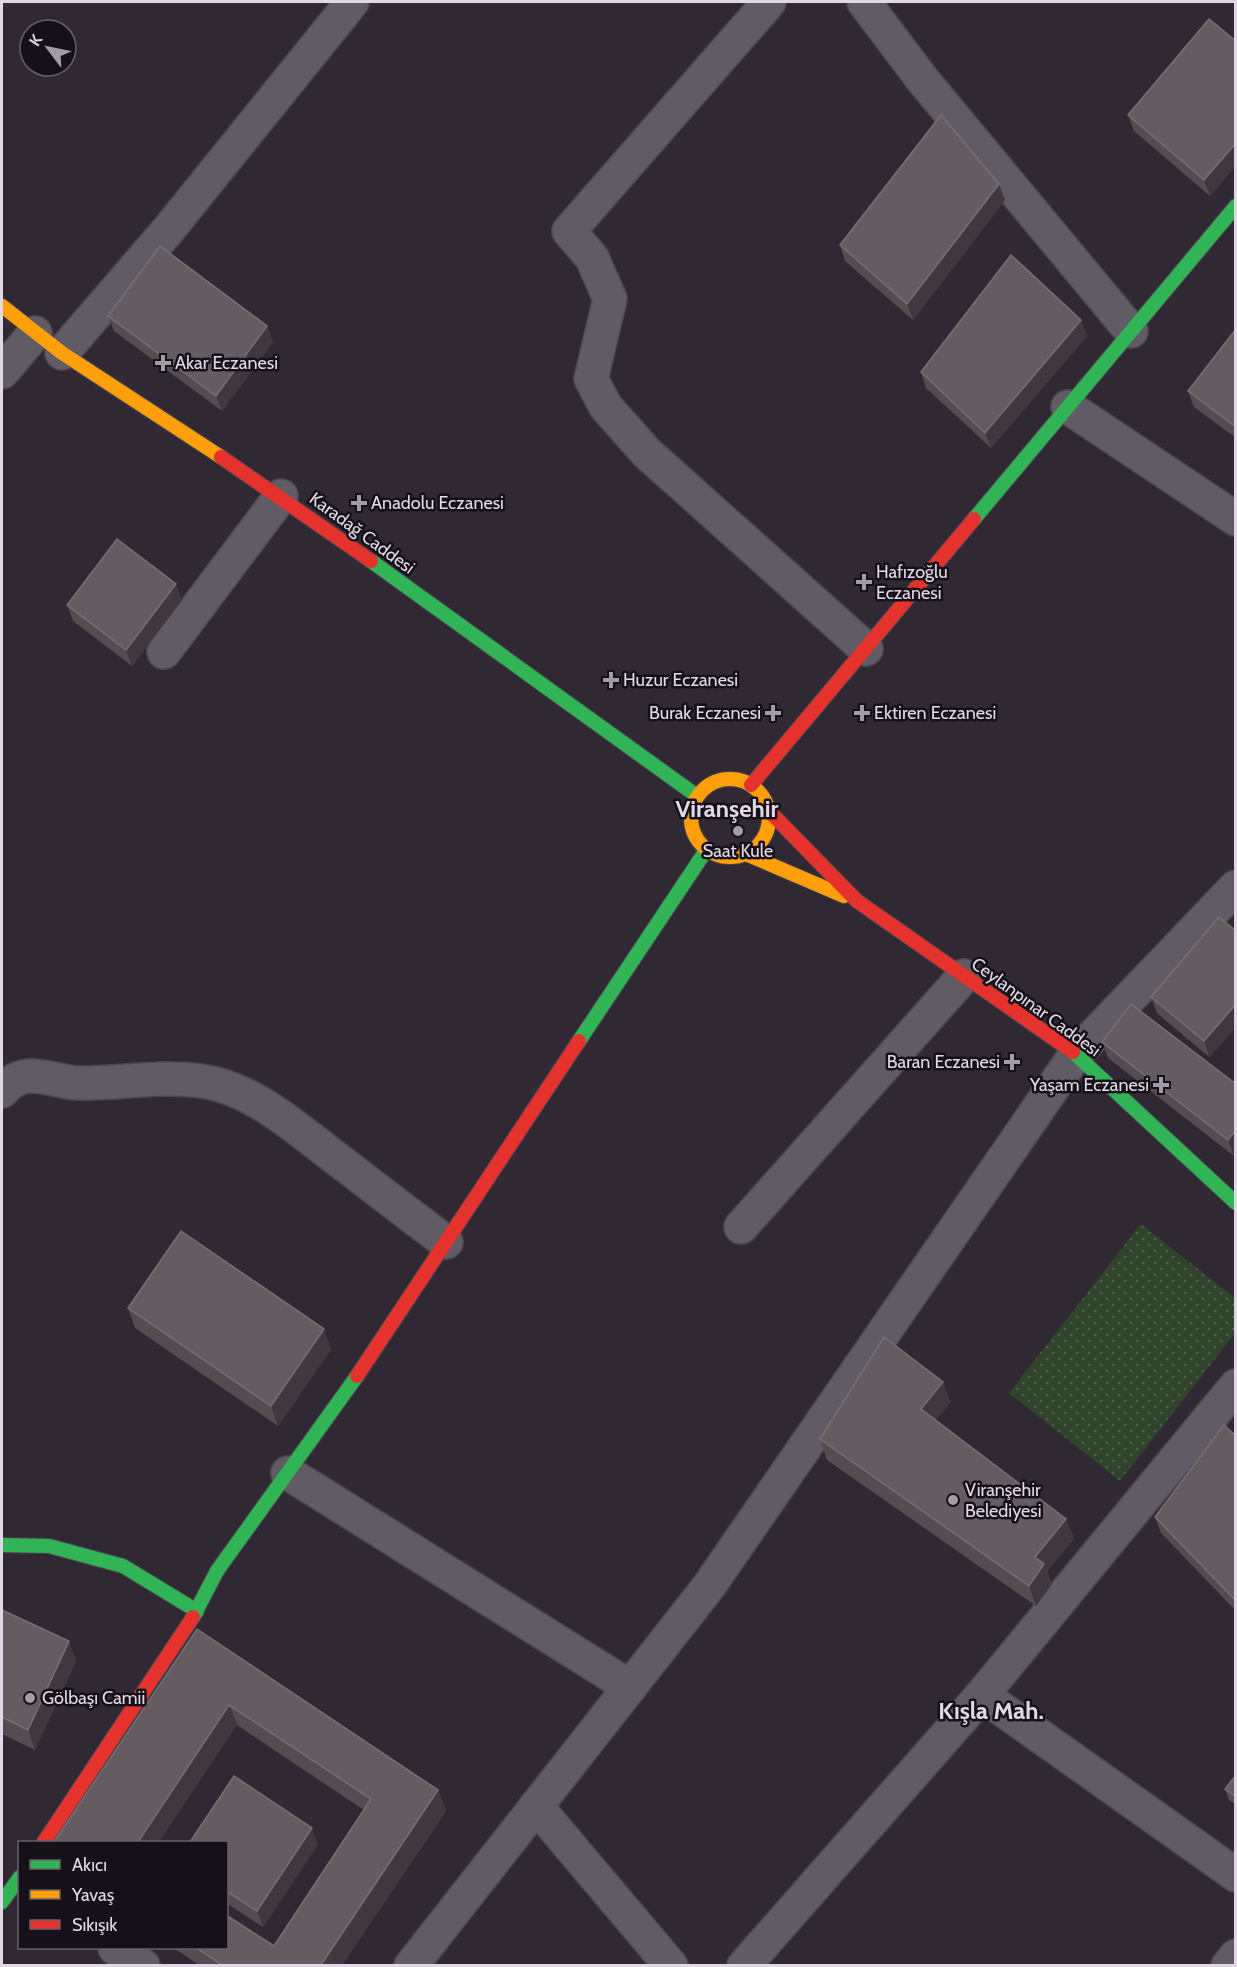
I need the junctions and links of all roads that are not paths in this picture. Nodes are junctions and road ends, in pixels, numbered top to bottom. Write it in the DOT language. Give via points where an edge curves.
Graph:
graph roads {
  1 [pos="352,2"];
  2 [pos="770,2"];
  3 [pos="864,2"];
  4 [pos="1236,206"];
  5 [pos="2,306"];
  6 [pos="1131,331"];
  7 [pos="35,333"];
  8 [pos="62,353"];
  9 [pos="2,372"];
  10 [pos="1068,407"];
  11 [pos="281,496"];
  12 [pos="1236,519"];
  13 [pos="866,649"];
  14 [pos="164,652"];
  15 [pos="751,785"];
  16 [pos="697,796"];
  17 [pos="768,810"];
  18 [pos="707,849"];
  19 [pos="746,854"];
  20 [pos="1236,887"];
  21 [pos="857,901"];
  22 [pos="964,976"];
  23 [pos="1076,1054"];
  24 [pos="2,1091"];
  25 [pos="1236,1203"];
  26 [pos="741,1227"];
  27 [pos="446,1242"];
  28 [pos="1236,1386"];
  29 [pos="288,1473"];
  30 [pos="2,1545"];
  31 [pos="198,1611"];
  32 [pos="630,1687"];
  33 [pos="982,1695"];
  34 [pos="536,1806"];
  35 [pos="45,1841"];
  36 [pos="1236,1875"];
  37 [pos="119,1949"];
  38 [pos="1236,1956"];
  39 [pos="143,1965"];
  40 [pos="411,1965"];
  41 [pos="671,1965"];
  42 [pos="744,1965"];
  43 [pos="1228,1965"];
  1 -- 8 [label="street" via="169,229"];
  2 -- 13 [label="street" via="569,231 592,258 610,298 591,379 606,408 647,453"];
  3 -- 6 [label="street" via="922,79"];
  4 -- 6 [label="street"];
  5 -- 7 [label="street, Karadağ Caddesi"];
  6 -- 10 [label="street"];
  7 -- 8 [label="street, Karadağ Caddesi"];
  7 -- 9 [label="street"];
  8 -- 11 [label="street, Karadağ Caddesi"];
  10 -- 12 [label="street"];
  10 -- 13 [label="street"];
  11 -- 14 [label="street"];
  11 -- 16 [label="street, Karadağ Caddesi"];
  13 -- 15 [label="street"];
  15 -- 16 [label="street" via="728,778 716,781"];
  15 -- 17 [label="street"];
  16 -- 18 [label="street" via="690,819 692,832"];
  17 -- 19 [label="street" via="765,836"];
  17 -- 21 [label="street"];
  18 -- 19 [label="street" via="720,856"];
  18 -- 27 [label="street"];
  19 -- 21 [label="street"];
  20 -- 23 [label="street"];
  21 -- 22 [label="street, Ceylanpınar Caddesi"];
  22 -- 23 [label="street, Ceylanpınar Caddesi"];
  22 -- 26 [label="street"];
  23 -- 25 [label="street, Ceylanpınar Caddesi"];
  23 -- 32 [label="street" via="709,1586"];
  24 -- 27 [label="street" via="9,1083 39,1074 76,1083 131,1079 201,1081 240,1092 279,1115"];
  27 -- 29 [label="street"];
  28 -- 33 [label="street"];
  29 -- 31 [label="street" via="217,1571"];
  29 -- 32 [label="street"];
  30 -- 31 [label="street" via="49,1546 123,1566"];
  31 -- 35 [label="street"];
  32 -- 34 [label="street"];
  33 -- 36 [label="street"];
  33 -- 42 [label="street"];
  34 -- 40 [label="street"];
  34 -- 41 [label="street"];
  37 -- 39 [label="street"];
  38 -- 43 [label="street"];
}
